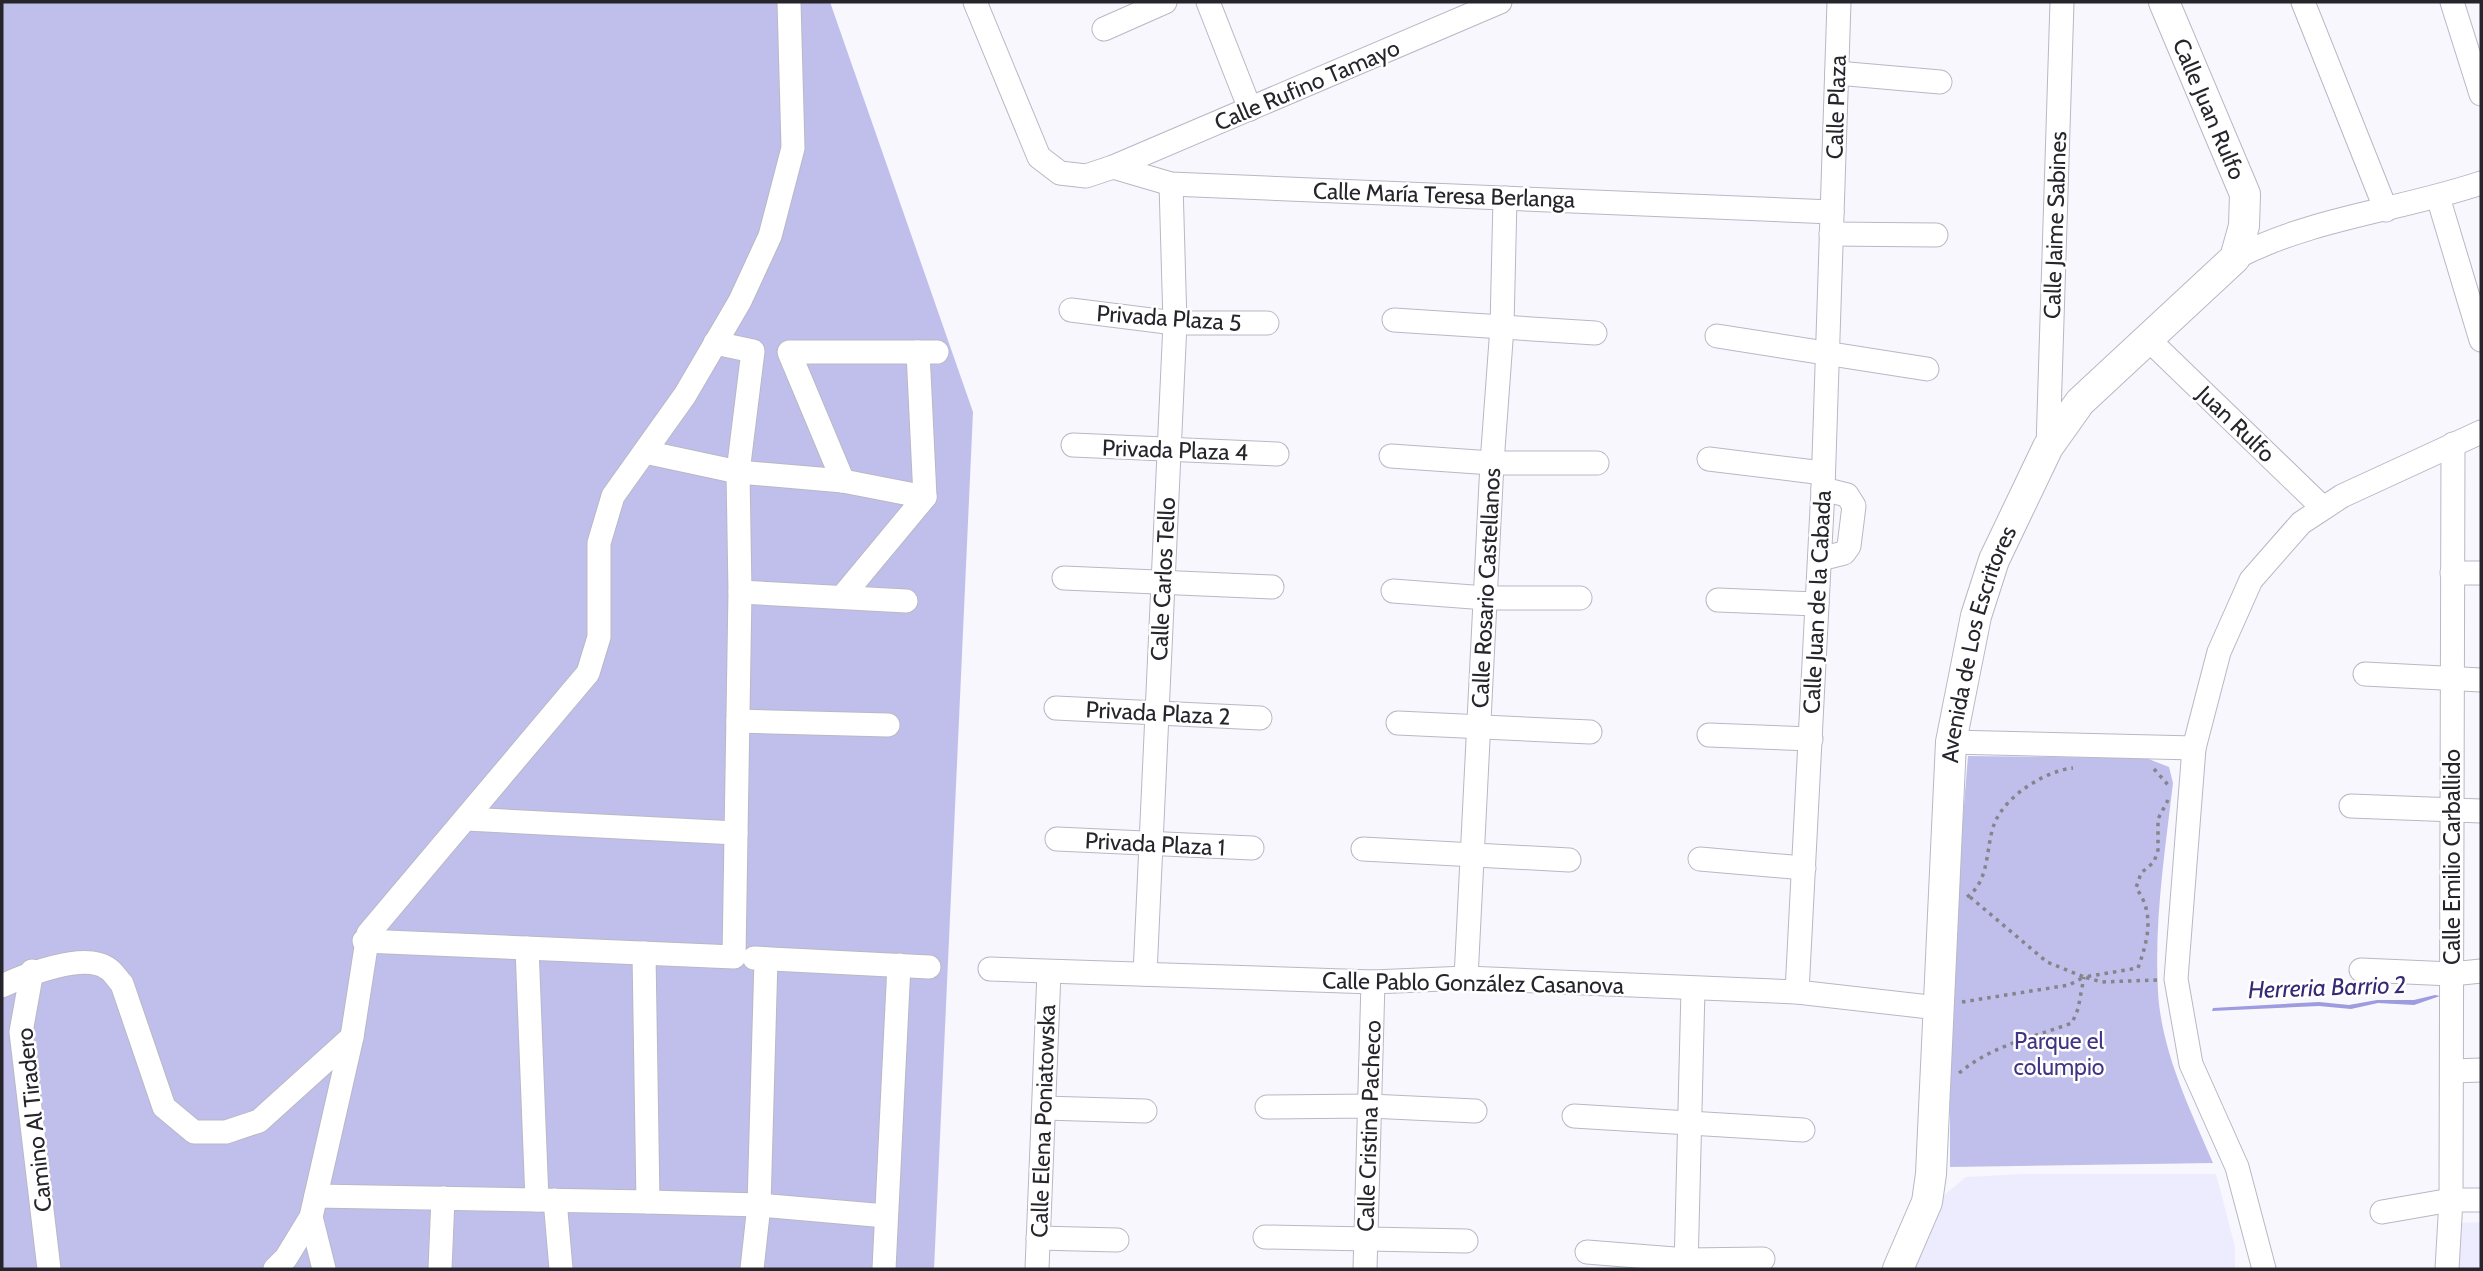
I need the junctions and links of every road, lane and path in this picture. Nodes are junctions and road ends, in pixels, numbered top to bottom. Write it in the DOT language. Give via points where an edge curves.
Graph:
graph roads {
  1 [pos="789,2"];
  2 [pos="975,2"];
  3 [pos="1165,2"];
  4 [pos="1208,2"];
  5 [pos="1500,2"];
  6 [pos="1839,2"];
  7 [pos="2062,2"];
  8 [pos="2164,2"];
  9 [pos="2303,2"];
  10 [pos="2452,2"];
  11 [pos="1104,29"];
  12 [pos="1837,73"];
  13 [pos="1940,82"];
  14 [pos="2481,94"];
  15 [pos="1250,109"];
  16 [pos="1113,167"];
  17 [pos="2481,183"];
  18 [pos="1171,184"];
  19 [pos="2438,197"];
  20 [pos="1505,198"];
  21 [pos="2386,210"];
  22 [pos="1831,223"];
  23 [pos="1936,235"];
  24 [pos="2235,258"];
  25 [pos="1071,310"];
  26 [pos="1394,320"];
  27 [pos="1175,323"];
  28 [pos="1267,323"];
  29 [pos="1502,327"];
  30 [pos="1595,333"];
  31 [pos="1717,336"];
  32 [pos="2149,340"];
  33 [pos="2481,340"];
  34 [pos="715,343"];
  35 [pos="753,351"];
  36 [pos="789,352"];
  37 [pos="1828,354"];
  38 [pos="1927,369"];
  39 [pos="2481,432"];
  40 [pos="2453,444"];
  41 [pos="1073,445"];
  42 [pos="2048,447"];
  43 [pos="1169,451"];
  44 [pos="645,452"];
  45 [pos="1278,454"];
  46 [pos="1391,456"];
  47 [pos="1709,459"];
  48 [pos="1492,463"];
  49 [pos="1597,464"];
  50 [pos="738,472"];
  51 [pos="843,481"];
  52 [pos="1823,481"];
  53 [pos="925,496"];
  54 [pos="2322,507"];
  55 [pos="1820,559"];
  56 [pos="2452,573"];
  57 [pos="2481,573"];
  58 [pos="1065,578"];
  59 [pos="1162,580"];
  60 [pos="1272,587"];
  61 [pos="1393,591"];
  62 [pos="740,592"];
  63 [pos="842,597"];
  64 [pos="1486,598"];
  65 [pos="1580,598"];
  66 [pos="1718,600"];
  67 [pos="906,601"];
  68 [pos="1817,604"];
  69 [pos="2365,674"];
  70 [pos="2452,680"];
  71 [pos="2481,680"];
  72 [pos="1056,708"];
  73 [pos="1157,713"];
  74 [pos="1260,718"];
  75 [pos="738,721"];
  76 [pos="1398,723"];
  77 [pos="888,725"];
  78 [pos="1480,728"];
  79 [pos="1590,732"];
  80 [pos="1709,735"];
  81 [pos="1811,739"];
  82 [pos="1951,742"];
  83 [pos="2194,748"];
  84 [pos="2076,768"];
  85 [pos="2144,768"];
  86 [pos="2351,806"];
  87 [pos="2452,811"];
  88 [pos="2481,811"];
  89 [pos="466,819"];
  90 [pos="736,833"];
  91 [pos="1057,839"];
  92 [pos="1149,842"];
  93 [pos="1252,848"];
  94 [pos="1363,849"];
  95 [pos="1474,855"];
  96 [pos="1700,859"];
  97 [pos="1569,860"];
  98 [pos="1804,868"];
  99 [pos="1957,899"];
  100 [pos="365,941"];
  101 [pos="527,948"];
  102 [pos="644,953"];
  103 [pos="734,957"];
  104 [pos="766,958"];
  105 [pos="899,965"];
  106 [pos="929,967"];
  107 [pos="990,969"];
  108 [pos="2361,970"];
  109 [pos="32,971"];
  110 [pos="2481,971"];
  111 [pos="1049,972"];
  112 [pos="1145,974"];
  113 [pos="2452,974"];
  114 [pos="2084,977"];
  115 [pos="1466,978"];
  116 [pos="2176,979"];
  117 [pos="1373,982"];
  118 [pos="2,986"];
  119 [pos="1693,989"];
  120 [pos="1797,992"];
  121 [pos="1938,1005"];
  122 [pos="352,1037"];
  123 [pos="2481,1070"];
  124 [pos="2452,1071"];
  125 [pos="1935,1094"];
  126 [pos="1370,1106"];
  127 [pos="1267,1107"];
  128 [pos="1044,1108"];
  129 [pos="1145,1111"];
  130 [pos="1475,1111"];
  131 [pos="1574,1116"];
  132 [pos="1690,1124"];
  133 [pos="1803,1130"];
  134 [pos="443,1198"];
  135 [pos="2451,1199"];
  136 [pos="546,1200"];
  137 [pos="2481,1200"];
  138 [pos="648,1202"];
  139 [pos="759,1205"];
  140 [pos="314,1207"];
  141 [pos="2382,1212"];
  142 [pos="886,1216"];
  143 [pos="1265,1237"];
  144 [pos="1038,1238"];
  145 [pos="1117,1240"];
  146 [pos="1366,1240"];
  147 [pos="1466,1241"];
  148 [pos="1587,1252"];
  149 [pos="1763,1259"];
  150 [pos="1686,1264"];
  151 [pos="50,1269"];
  152 [pos="275,1269"];
  153 [pos="324,1269"];
  154 [pos="440,1269"];
  155 [pos="561,1269"];
  156 [pos="752,1269"];
  157 [pos="884,1269"];
  158 [pos="1037,1269"];
  159 [pos="1365,1269"];
  160 [pos="1898,1269"];
  161 [pos="2264,1269"];
  162 [pos="2447,1269"];
  1 -- 34 [label="street" via="793,148 770,236"];
  2 -- 16 [label="street" via="1039,157 1060,173 1086,176"];
  3 -- 11 [label="street"];
  4 -- 15 [label="street"];
  5 -- 15 [label="street, Calle Rufino Tamayo"];
  6 -- 12 [label="street, Calle Plaza"];
  7 -- 42 [label="street, Calle Jaime Sabines"];
  8 -- 24 [label="main road, Calle Juan Rulfo" via="2245,194 2244,226"];
  9 -- 21 [label="street"];
  10 -- 14 [label="street"];
  12 -- 13 [label="street"];
  12 -- 22 [label="street, Calle Plaza"];
  15 -- 16 [label="street, Calle Rufino Tamayo"];
  16 -- 18 [label="street, Calle María Teresa Berlanga"];
  17 -- 19 [label="street, Avenida de Los Escritores"];
  18 -- 20 [label="street, Calle María Teresa Berlanga"];
  18 -- 27 [label="street, Calle Carlos Tello"];
  19 -- 21 [label="street, Avenida de Los Escritores"];
  19 -- 33 [label="street"];
  20 -- 22 [label="street, Calle María Teresa Berlanga"];
  20 -- 29 [label="street, Calle Rosario Castellanos"];
  21 -- 24 [label="street, Avenida de Los Escritores" via="2271,239"];
  22 -- 23 [label="street, Calle María Teresa Berlanga"];
  22 -- 37 [label="street, Calle Juan de la Cabada"];
  24 -- 32 [label="main road, Avenida de Los Escritores"];
  25 -- 27 [label="street, Privada Plaza 5"];
  26 -- 29 [label="street"];
  27 -- 28 [label="street, Privada Plaza 5"];
  27 -- 43 [label="street, Calle Carlos Tello"];
  29 -- 30 [label="street"];
  29 -- 48 [label="street, Calle Rosario Castellanos"];
  31 -- 37 [label="street"];
  32 -- 42 [label="main road, Avenida de Los Escritores" via="2080,402"];
  32 -- 54 [label="street, Juan Rulfo"];
  34 -- 35 [label="street"];
  34 -- 44 [label="street"];
  35 -- 36 [label="street"];
  35 -- 50 [label="street"];
  36 -- 51 [label="street"];
  36 -- 53 [label="street" via="928,352"];
  37 -- 38 [label="street"];
  37 -- 52 [label="street, Calle Juan de la Cabada"];
  39 -- 40 [label="street"];
  40 -- 54 [label="street"];
  40 -- 56 [label="street, Calle Emilio Carballido"];
  41 -- 43 [label="street, Privada Plaza 4"];
  42 -- 82 [label="main road, Avenida de Los Escritores" via="1994,560 1976,616"];
  43 -- 45 [label="street, Privada Plaza 4"];
  43 -- 59 [label="street, Calle Carlos Tello"];
  44 -- 50 [label="street"];
  44 -- 89 [label="street" via="613,496 599,543 599,637 588,673"];
  46 -- 48 [label="street"];
  47 -- 52 [label="street"];
  48 -- 49 [label="street"];
  48 -- 64 [label="street, Calle Rosario Castellanos"];
  50 -- 51 [label="street"];
  50 -- 62 [label="street"];
  51 -- 53 [label="street"];
  52 -- 55 [label="street, Calle Juan de la Cabada"];
  52 -- 55 [label="street" via="1847,495 1854,506 1849,546 1844,553"];
  53 -- 63 [label="street"];
  54 -- 83 [label="street" via="2301,523 2251,580 2219,652"];
  55 -- 68 [label="street, Calle Juan de la Cabada"];
  56 -- 57 [label="street"];
  56 -- 70 [label="street, Calle Emilio Carballido"];
  58 -- 59 [label="street"];
  59 -- 60 [label="street"];
  59 -- 73 [label="street, Calle Carlos Tello"];
  61 -- 64 [label="street"];
  62 -- 63 [label="street"];
  62 -- 75 [label="street"];
  63 -- 67 [label="street"];
  64 -- 65 [label="street"];
  64 -- 78 [label="street, Calle Rosario Castellanos"];
  66 -- 68 [label="street"];
  68 -- 81 [label="street, Calle Juan de la Cabada"];
  69 -- 70 [label="street"];
  70 -- 71 [label="street"];
  70 -- 87 [label="street, Calle Emilio Carballido"];
  72 -- 73 [label="street, Privada Plaza 2"];
  73 -- 74 [label="street, Privada Plaza 2"];
  73 -- 92 [label="street, Calle Carlos Tello"];
  75 -- 77 [label="street"];
  75 -- 90 [label="street"];
  76 -- 78 [label="street"];
  78 -- 79 [label="street"];
  78 -- 95 [label="street, Calle Rosario Castellanos"];
  80 -- 81 [label="street"];
  81 -- 98 [label="street, Calle Juan de la Cabada"];
  82 -- 83 [label="street"];
  82 -- 99 [label="main road, Avenida de Los Escritores"];
  83 -- 116 [label="street"];
  84 -- 99 [label="path" via="2054,770 2026,787 1996,821 1981,880"];
  85 -- 114 [label="path" via="2156,769 2172,793 2158,819 2154,862 2141,873 2136,888 2147,902 2143,953 2138,968"];
  86 -- 87 [label="street"];
  87 -- 88 [label="street"];
  87 -- 113 [label="street, Calle Emilio Carballido"];
  89 -- 90 [label="street"];
  89 -- 100 [label="street"];
  90 -- 103 [label="street"];
  91 -- 92 [label="street, Privada Plaza 1"];
  92 -- 93 [label="street, Privada Plaza 1"];
  92 -- 112 [label="street, Calle Carlos Tello"];
  94 -- 95 [label="street"];
  95 -- 97 [label="street"];
  95 -- 115 [label="street, Calle Rosario Castellanos"];
  96 -- 98 [label="street"];
  98 -- 120 [label="street, Calle Juan de la Cabada"];
  99 -- 114 [label="path" via="2047,962"];
  99 -- 121 [label="main road, Avenida de Los Escritores"];
  100 -- 101 [label="street"];
  100 -- 122 [label="street"];
  101 -- 102 [label="street"];
  101 -- 136 [label="street"];
  102 -- 103 [label="street"];
  102 -- 138 [label="street"];
  103 -- 104 [label="street"];
  104 -- 105 [label="street"];
  104 -- 139 [label="street"];
  105 -- 106 [label="street"];
  105 -- 142 [label="street"];
  107 -- 111 [label="street, Calle Pablo González Casanova"];
  108 -- 113 [label="street"];
  109 -- 118 [label="street"];
  109 -- 122 [label="street" via="94,962 108,968 122,985 164,1107 194,1132 226,1132 259,1121"];
  109 -- 151 [label="street, Camino Al Tiradero" via="21,1031"];
  110 -- 113 [label="street"];
  111 -- 112 [label="street, Calle Pablo González Casanova"];
  111 -- 128 [label="street, Calle Elena Poniatowska"];
  112 -- 117 [label="street, Calle Pablo González Casanova"];
  113 -- 124 [label="street, Calle Emilio Carballido"];
  114 -- 116 [label="path" via="2102,982"];
  114 -- 121 [label="path" via="2069,985"];
  114 -- 125 [label="path" via="2072,1023 1978,1057"];
  115 -- 117 [label="street, Calle Pablo González Casanova"];
  115 -- 119 [label="street, Calle Pablo González Casanova"];
  116 -- 161 [label="street" via="2191,1064 2237,1167"];
  117 -- 126 [label="street, Calle Cristina Pacheco"];
  119 -- 120 [label="street, Calle Pablo González Casanova"];
  119 -- 132 [label="street"];
  120 -- 121 [label="street, Calle Pablo González Casanova"];
  121 -- 125 [label="main road, Avenida de Los Escritores"];
  122 -- 140 [label="street"];
  123 -- 124 [label="street"];
  124 -- 135 [label="street, Calle Emilio Carballido"];
  125 -- 160 [label="main road, Avenida de Los Escritores" via="1927,1202"];
  126 -- 127 [label="street"];
  126 -- 130 [label="street"];
  126 -- 146 [label="street, Calle Cristina Pacheco"];
  128 -- 129 [label="street"];
  128 -- 144 [label="street, Calle Elena Poniatowska"];
  131 -- 132 [label="street"];
  132 -- 133 [label="street"];
  132 -- 150 [label="street"];
  134 -- 136 [label="street"];
  134 -- 140 [label="street"];
  134 -- 154 [label="street"];
  135 -- 137 [label="street"];
  135 -- 141 [label="street"];
  135 -- 162 [label="street, Calle Emilio Carballido"];
  136 -- 138 [label="street"];
  136 -- 155 [label="street"];
  138 -- 139 [label="street"];
  139 -- 142 [label="street"];
  139 -- 156 [label="street"];
  140 -- 152 [label="street"];
  140 -- 153 [label="street"];
  142 -- 157 [label="street"];
  143 -- 146 [label="street"];
  144 -- 145 [label="street"];
  144 -- 158 [label="street, Calle Elena Poniatowska"];
  146 -- 147 [label="street"];
  146 -- 159 [label="street, Calle Cristina Pacheco"];
  148 -- 150 [label="street"];
  149 -- 150 [label="street"];
}
